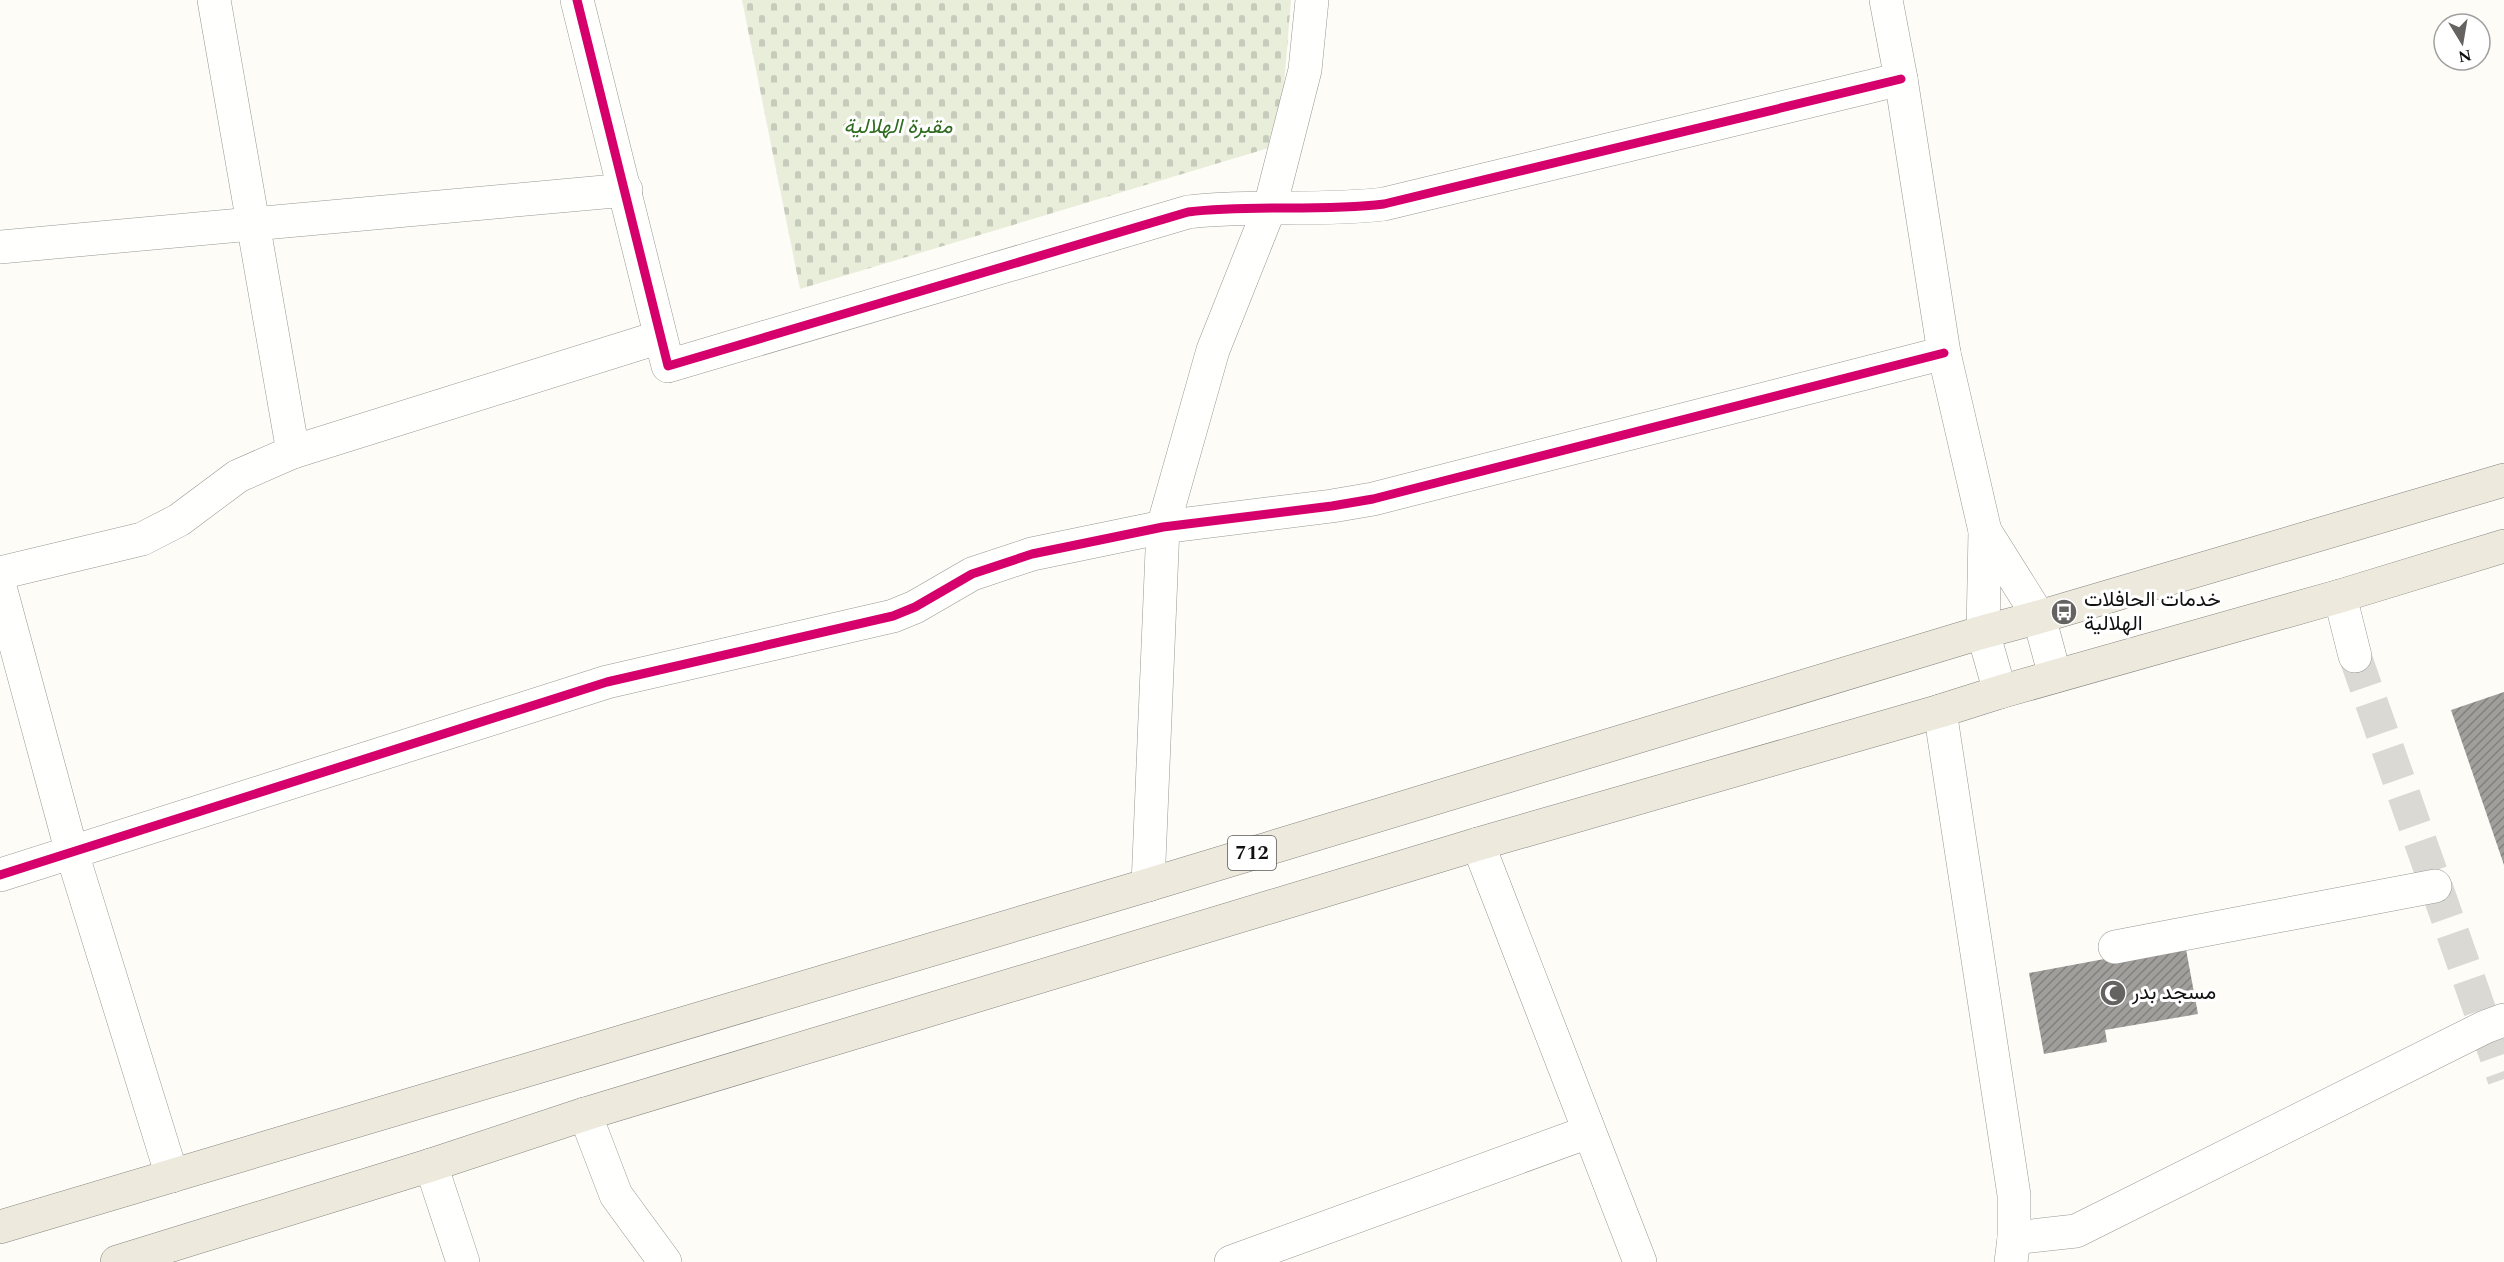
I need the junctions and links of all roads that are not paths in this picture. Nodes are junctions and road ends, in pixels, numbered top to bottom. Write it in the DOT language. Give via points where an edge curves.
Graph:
graph roads {
  1 [pos="214,0"];
  2 [pos="577,0"];
  3 [pos="1312,0"];
  4 [pos="1886,0"];
  5 [pos="1901,79"];
  6 [pos="626,190"];
  7 [pos="1270,207"];
  8 [pos="254,224"];
  9 [pos="0,247"];
  10 [pos="660,337"];
  11 [pos="1944,352"];
  12 [pos="293,452"];
  13 [pos="2504,480"];
  14 [pos="1163,527"];
  15 [pos="1984,531"];
  16 [pos="2504,546"];
  17 [pos="0,573"];
  18 [pos="0,587"];
  19 [pos="2340,596"];
  20 [pos="2039,617"];
  21 [pos="1983,632"];
  22 [pos="2355,656"];
  23 [pos="2055,676"];
  24 [pos="2000,692"];
  25 [pos="1940,711"];
  26 [pos="1478,843"];
  27 [pos="72,853"];
  28 [pos="0,875"];
  29 [pos="1148,885"];
  30 [pos="2435,886"];
  31 [pos="2115,947"];
  32 [pos="2504,1020"];
  33 [pos="585,1114"];
  34 [pos="1588,1132"];
  35 [pos="431,1165"];
  36 [pos="172,1176"];
  37 [pos="0,1227"];
  38 [pos="2013,1250"];
  39 [pos="157,1256"];
  40 [pos="117,1262"];
  41 [pos="463,1262"];
  42 [pos="666,1262"];
  43 [pos="1231,1262"];
  44 [pos="1640,1262"];
  1 -- 8 [label="street"];
  2 -- 6 [label="street"];
  3 -- 7 [label="street" via="1305,70"];
  4 -- 5 [label="street"];
  5 -- 7 [label="street" via="1421,197 1347,208"];
  5 -- 11 [label="street"];
  6 -- 8 [label="street"];
  6 -- 10 [label="street"];
  7 -- 10 [label="street" via="1188,212 668,366"];
  7 -- 14 [label="street" via="1213,350"];
  8 -- 9 [label="street"];
  8 -- 12 [label="street"];
  10 -- 12 [label="street"];
  11 -- 14 [label="street" via="1373,499"];
  11 -- 15 [label="street"];
  12 -- 17 [label="street" via="238,476 179,519 142,539"];
  13 -- 20 [label="main road, 712"];
  14 -- 27 [label="street" via="1032,554 972,574 915,608 893,616 607,682"];
  14 -- 29 [label="street"];
  15 -- 20 [label="street"];
  15 -- 21 [label="street"];
  16 -- 19 [label="main road"];
  18 -- 27 [label="street"];
  19 -- 22 [label="street"];
  19 -- 23 [label="main road"];
  20 -- 21 [label="main road, 712"];
  20 -- 23 [label="street"];
  21 -- 24 [label="street"];
  21 -- 29 [label="main road, 712"];
  23 -- 24 [label="main road"];
  24 -- 25 [label="main road"];
  25 -- 26 [label="main road"];
  25 -- 38 [label="street" via="2014,1195"];
  26 -- 33 [label="main road"];
  26 -- 34 [label="street"];
  27 -- 28 [label="street"];
  27 -- 36 [label="street"];
  29 -- 36 [label="main road, 712"];
  30 -- 31 [label="street"];
  32 -- 38 [label="street" via="2076,1231"];
  33 -- 35 [label="main road"];
  33 -- 42 [label="street" via="616,1196"];
  34 -- 43 [label="street"];
  34 -- 44 [label="street"];
  35 -- 39 [label="main road"];
  35 -- 41 [label="street"];
  36 -- 37 [label="main road, 712"];
  39 -- 40 [label="main road"];
}
